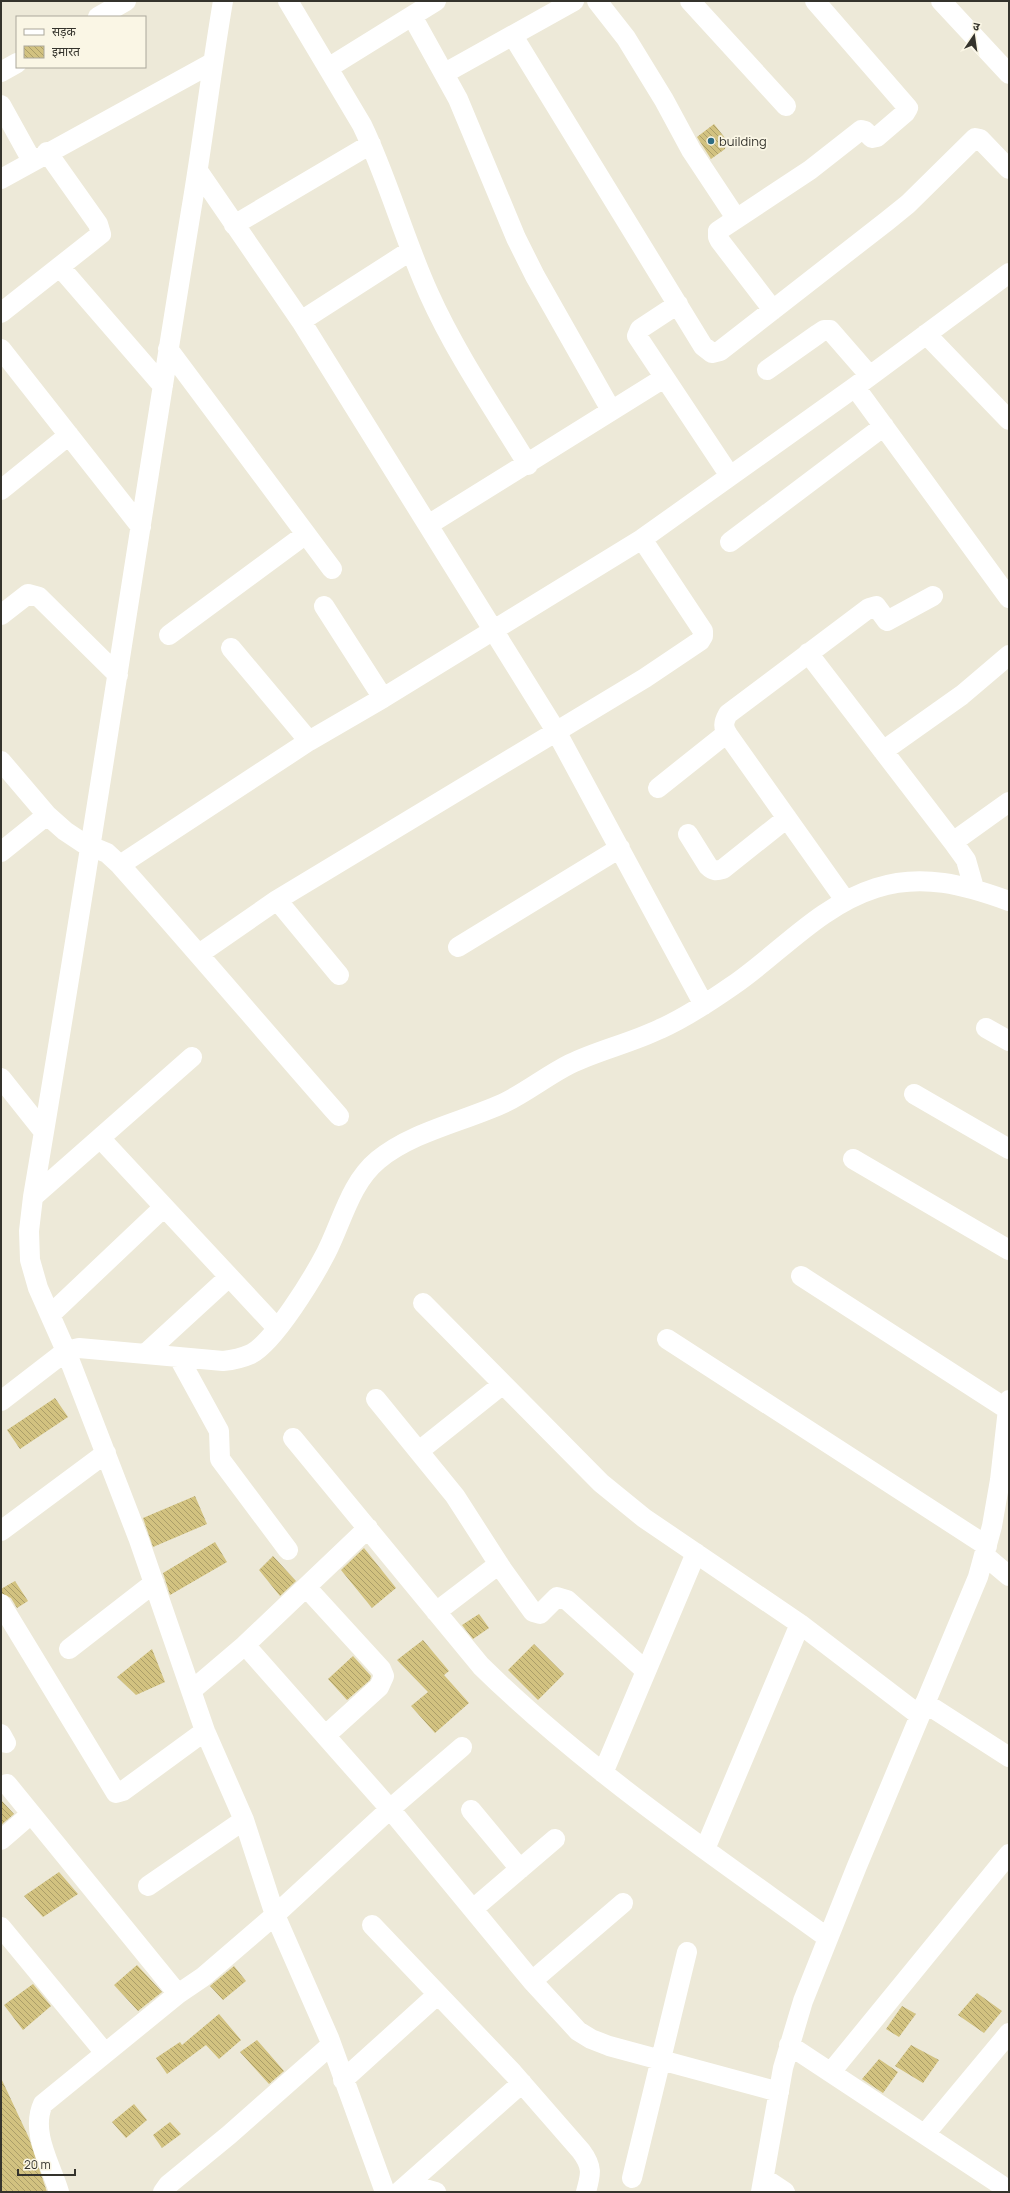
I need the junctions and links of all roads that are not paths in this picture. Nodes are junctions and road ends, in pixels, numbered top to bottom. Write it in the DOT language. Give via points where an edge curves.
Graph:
graph roads {
  1 [pos="126,1"];
  2 [pos="223,1"];
  3 [pos="288,1"];
  4 [pos="436,1"];
  5 [pos="574,1"];
  6 [pos="598,1"];
  7 [pos="690,1"];
  8 [pos="815,1"];
  9 [pos="941,1"];
  10 [pos="100,16"];
  11 [pos="412,16"];
  12 [pos="513,36"];
  13 [pos="212,62"];
  14 [pos="16,64"];
  15 [pos="328,68"];
  16 [pos="1,72"];
  17 [pos="445,73"];
  18 [pos="1009,74"];
  19 [pos="1,105"];
  20 [pos="786,106"];
  21 [pos="371,144"];
  22 [pos="40,157"];
  23 [pos="1006,161"];
  24 [pos="198,170"];
  25 [pos="1,179"];
  26 [pos="736,218"];
  27 [pos="234,225"];
  28 [pos="410,251"];
  29 [pos="60,267"];
  30 [pos="1009,273"];
  31 [pos="678,304"];
  32 [pos="773,310"];
  33 [pos="1,313"];
  34 [pos="301,321"];
  35 [pos="926,334"];
  36 [pos="168,349"];
  37 [pos="5,361"];
  38 [pos="768,370"];
  39 [pos="664,378"];
  40 [pos="862,382"];
  41 [pos="163,386"];
  42 [pos="611,410"];
  43 [pos="1009,420"];
  44 [pos="884,426"];
  45 [pos="69,435"];
  46 [pos="528,465"];
  47 [pos="730,476"];
  48 [pos="1,490"];
  49 [pos="428,526"];
  50 [pos="141,528"];
  51 [pos="306,534"];
  52 [pos="642,539"];
  53 [pos="730,542"];
  54 [pos="332,569"];
  55 [pos="933,596"];
  56 [pos="1009,598"];
  57 [pos="324,606"];
  58 [pos="1,615"];
  59 [pos="492,631"];
  60 [pos="170,635"];
  61 [pos="231,648"];
  62 [pos="808,653"];
  63 [pos="1009,655"];
  64 [pos="118,675"];
  65 [pos="383,698"];
  66 [pos="556,731"];
  67 [pos="727,733"];
  68 [pos="309,741"];
  69 [pos="883,751"];
  70 [pos="1,761"];
  71 [pos="658,788"];
  72 [pos="1009,802"];
  73 [pos="46,814"];
  74 [pos="787,818"];
  75 [pos="688,834"];
  76 [pos="953,842"];
  77 [pos="91,846"];
  78 [pos="620,848"];
  79 [pos="1,852"];
  80 [pos="120,865"];
  81 [pos="974,888"];
  82 [pos="277,900"];
  83 [pos="845,900"];
  84 [pos="1009,901"];
  85 [pos="458,947"];
  86 [pos="199,954"];
  87 [pos="339,975"];
  88 [pos="704,1005"];
  89 [pos="986,1028"];
  90 [pos="1009,1041"];
  91 [pos="192,1057"];
  92 [pos="1,1078"];
  93 [pos="914,1094"];
  94 [pos="339,1116"];
  95 [pos="44,1132"];
  96 [pos="100,1138"];
  97 [pos="1009,1149"];
  98 [pos="853,1159"];
  99 [pos="33,1196"];
  100 [pos="164,1207"];
  101 [pos="1009,1250"];
  102 [pos="229,1276"];
  103 [pos="801,1276"];
  104 [pos="423,1303"];
  105 [pos="50,1315"];
  106 [pos="277,1328"];
  107 [pos="666,1340"];
  108 [pos="66,1351"];
  109 [pos="145,1354"];
  110 [pos="179,1358"];
  111 [pos="503,1384"];
  112 [pos="376,1399"];
  113 [pos="1,1401"];
  114 [pos="1008,1405"];
  115 [pos="293,1438"];
  116 [pos="419,1451"];
  117 [pos="106,1454"];
  118 [pos="368,1528"];
  119 [pos="1,1531"];
  120 [pos="288,1550"];
  121 [pos="985,1551"];
  122 [pos="696,1553"];
  123 [pos="499,1564"];
  124 [pos="1009,1576"];
  125 [pos="154,1583"];
  126 [pos="306,1587"];
  127 [pos="1,1604"];
  128 [pos="436,1612"];
  129 [pos="800,1624"];
  130 [pos="245,1645"];
  131 [pos="69,1649"];
  132 [pos="646,1671"];
  133 [pos="191,1691"];
  134 [pos="922,1709"];
  135 [pos="205,1731"];
  136 [pos="326,1735"];
  137 [pos="462,1747"];
  138 [pos="1008,1753"];
  139 [pos="603,1773"];
  140 [pos="7,1784"];
  141 [pos="390,1809"];
  142 [pos="471,1810"];
  143 [pos="31,1814"];
  144 [pos="244,1820"];
  145 [pos="555,1839"];
  146 [pos="1,1840"];
  147 [pos="705,1849"];
  148 [pos="1009,1854"];
  149 [pos="520,1869"];
  150 [pos="148,1886"];
  151 [pos="623,1903"];
  152 [pos="473,1909"];
  153 [pos="275,1915"];
  154 [pos="372,1925"];
  155 [pos="1,1927"];
  156 [pos="828,1938"];
  157 [pos="687,1952"];
  158 [pos="532,1981"];
  159 [pos="178,1994"];
  160 [pos="437,1995"];
  161 [pos="1009,2033"];
  162 [pos="790,2044"];
  163 [pos="331,2045"];
  164 [pos="105,2053"];
  165 [pos="660,2058"];
  166 [pos="831,2072"];
  167 [pos="343,2080"];
  168 [pos="522,2083"];
  169 [pos="779,2092"];
  170 [pos="925,2134"];
  171 [pos="632,2178"];
  172 [pos="762,2185"];
  173 [pos="1001,2185"];
  174 [pos="378,2188"];
  175 [pos="404,2188"];
  176 [pos="59,2192"];
  177 [pos="163,2192"];
  178 [pos="436,2192"];
  179 [pos="586,2192"];
  180 [pos="785,2192"];
  1 -- 10 [label="street"];
  2 -- 13 [label="street"];
  3 -- 15 [label="street"];
  4 -- 11 [label="street"];
  5 -- 12 [label="street"];
  6 -- 26 [label="street" via="626,38 691,150"];
  7 -- 20 [label="street"];
  8 -- 26 [label="street" via="906,105 907,111 876,138 861,130 810,170"];
  9 -- 18 [label="street"];
  11 -- 15 [label="street"];
  11 -- 17 [label="street"];
  12 -- 17 [label="street"];
  12 -- 31 [label="street"];
  13 -- 22 [label="street"];
  13 -- 24 [label="street"];
  14 -- 16 [label="street"];
  15 -- 21 [label="street" via="349,101"];
  17 -- 42 [label="street" via="516,238"];
  19 -- 22 [label="street"];
  21 -- 27 [label="street"];
  21 -- 28 [label="street"];
  22 -- 25 [label="street"];
  22 -- 29 [label="street" via="101,230 98,237"];
  23 -- 32 [label="street" via="980,139 975,138 908,204"];
  24 -- 27 [label="street"];
  24 -- 36 [label="street"];
  26 -- 32 [label="street" via="720,228 718,238"];
  27 -- 34 [label="street"];
  28 -- 34 [label="street"];
  28 -- 46 [label="street" via="446,326"];
  29 -- 33 [label="street"];
  29 -- 41 [label="street"];
  30 -- 35 [label="street"];
  31 -- 32 [label="street" via="703,346 712,353 720,351"];
  31 -- 39 [label="street" via="637,332 639,340"];
  34 -- 49 [label="street"];
  35 -- 40 [label="street"];
  35 -- 43 [label="street"];
  36 -- 41 [label="street"];
  36 -- 51 [label="street"];
  37 -- 45 [label="street"];
  38 -- 40 [label="street" via="824,330 830,330"];
  39 -- 42 [label="street"];
  39 -- 47 [label="street"];
  40 -- 44 [label="street"];
  40 -- 47 [label="street"];
  41 -- 50 [label="street"];
  42 -- 46 [label="street"];
  44 -- 53 [label="street"];
  44 -- 56 [label="street"];
  45 -- 48 [label="street"];
  45 -- 50 [label="street"];
  46 -- 49 [label="street"];
  47 -- 52 [label="street"];
  49 -- 59 [label="street"];
  50 -- 64 [label="street"];
  51 -- 54 [label="street"];
  51 -- 60 [label="street"];
  52 -- 59 [label="street"];
  52 -- 66 [label="street" via="700,626 703,636 700,641 645,678"];
  55 -- 62 [label="street" via="887,620 873,605"];
  57 -- 65 [label="street"];
  58 -- 64 [label="street" via="28,594 40,597"];
  59 -- 65 [label="street"];
  59 -- 66 [label="street"];
  61 -- 68 [label="street"];
  62 -- 67 [label="street" via="728,714 724,721"];
  62 -- 69 [label="street"];
  63 -- 69 [label="street" via="962,695"];
  64 -- 77 [label="street"];
  65 -- 68 [label="street"];
  66 -- 78 [label="street"];
  66 -- 82 [label="street"];
  67 -- 71 [label="street"];
  67 -- 74 [label="street"];
  68 -- 80 [label="street"];
  69 -- 76 [label="street"];
  70 -- 73 [label="street"];
  72 -- 76 [label="street"];
  73 -- 77 [label="street" via="65,831"];
  73 -- 79 [label="street"];
  74 -- 75 [label="street" via="718,871 708,866"];
  74 -- 83 [label="street"];
  76 -- 81 [label="street" via="966,860"];
  77 -- 80 [label="street" via="107,853"];
  77 -- 95 [label="street"];
  78 -- 85 [label="street"];
  78 -- 88 [label="street"];
  80 -- 86 [label="street"];
  81 -- 83 [label="street" via="923,880 903,881"];
  81 -- 84 [label="street"];
  82 -- 86 [label="street"];
  82 -- 87 [label="street"];
  83 -- 88 [label="street"];
  86 -- 94 [label="street"];
  88 -- 106 [label="street" via="661,1029 591,1054 506,1102 395,1148 376,1161 362,1177 348,1202 326,1254"];
  89 -- 90 [label="street"];
  91 -- 96 [label="street"];
  92 -- 95 [label="street"];
  93 -- 97 [label="street"];
  95 -- 99 [label="street"];
  96 -- 99 [label="street"];
  96 -- 100 [label="street"];
  98 -- 101 [label="street"];
  99 -- 105 [label="street" via="29,1231 30,1260 38,1288"];
  100 -- 102 [label="street"];
  100 -- 105 [label="street"];
  102 -- 106 [label="street"];
  102 -- 109 [label="street"];
  103 -- 114 [label="street"];
  104 -- 111 [label="street"];
  105 -- 108 [label="street"];
  106 -- 110 [label="street" via="253,1353 237,1360"];
  107 -- 121 [label="street"];
  108 -- 109 [label="street" via="93,1348"];
  108 -- 113 [label="street"];
  108 -- 117 [label="street"];
  109 -- 110 [label="street"];
  110 -- 120 [label="street" via="219,1431 220,1459"];
  111 -- 116 [label="street"];
  111 -- 122 [label="street" via="601,1483 644,1518"];
  112 -- 116 [label="street"];
  114 -- 121 [label="street" via="1000,1480"];
  115 -- 118 [label="street"];
  116 -- 123 [label="street" via="455,1496"];
  117 -- 119 [label="street"];
  117 -- 125 [label="street"];
  118 -- 126 [label="street"];
  118 -- 128 [label="street"];
  121 -- 124 [label="street"];
  121 -- 134 [label="street" via="970,1598"];
  122 -- 129 [label="street"];
  122 -- 132 [label="street"];
  123 -- 128 [label="street"];
  123 -- 132 [label="street" via="533,1612 540,1614 557,1597 567,1600"];
  125 -- 131 [label="street"];
  125 -- 133 [label="street"];
  126 -- 130 [label="street"];
  126 -- 136 [label="street" via="381,1669 384,1676 379,1687"];
  127 -- 135 [label="street" via="116,1793 123,1791"];
  128 -- 139 [label="street" via="481,1666 514,1700"];
  129 -- 134 [label="street"];
  129 -- 147 [label="street"];
  130 -- 133 [label="street"];
  130 -- 136 [label="street"];
  132 -- 139 [label="street"];
  133 -- 135 [label="street"];
  134 -- 138 [label="street"];
  134 -- 156 [label="street"];
  135 -- 144 [label="street"];
  136 -- 141 [label="street"];
  137 -- 141 [label="street"];
  139 -- 147 [label="street"];
  140 -- 143 [label="street"];
  141 -- 152 [label="street"];
  141 -- 153 [label="street"];
  142 -- 149 [label="street"];
  143 -- 146 [label="street"];
  143 -- 159 [label="street"];
  144 -- 150 [label="street"];
  144 -- 153 [label="street"];
  145 -- 149 [label="street"];
  147 -- 156 [label="street"];
  148 -- 166 [label="street"];
  149 -- 152 [label="street"];
  151 -- 158 [label="street"];
  152 -- 158 [label="street"];
  153 -- 159 [label="street" via="203,1977"];
  153 -- 163 [label="street"];
  154 -- 160 [label="street"];
  155 -- 164 [label="street"];
  156 -- 162 [label="street" via="803,2001"];
  157 -- 165 [label="street"];
  158 -- 165 [label="street" via="572,2025 591,2039"];
  159 -- 164 [label="street"];
  160 -- 167 [label="street"];
  160 -- 168 [label="street"];
  161 -- 170 [label="street"];
  162 -- 166 [label="street"];
  162 -- 169 [label="street"];
  163 -- 167 [label="street"];
  163 -- 177 [label="street"];
  164 -- 176 [label="street" via="43,2104 39,2111 45,2156"];
  165 -- 169 [label="street"];
  165 -- 171 [label="street"];
  166 -- 170 [label="street"];
  167 -- 174 [label="street"];
  168 -- 175 [label="street"];
  168 -- 179 [label="street" via="589,2161 591,2169"];
  169 -- 172 [label="street"];
  170 -- 173 [label="street"];
  172 -- 180 [label="street"];
  175 -- 178 [label="street"];
}
